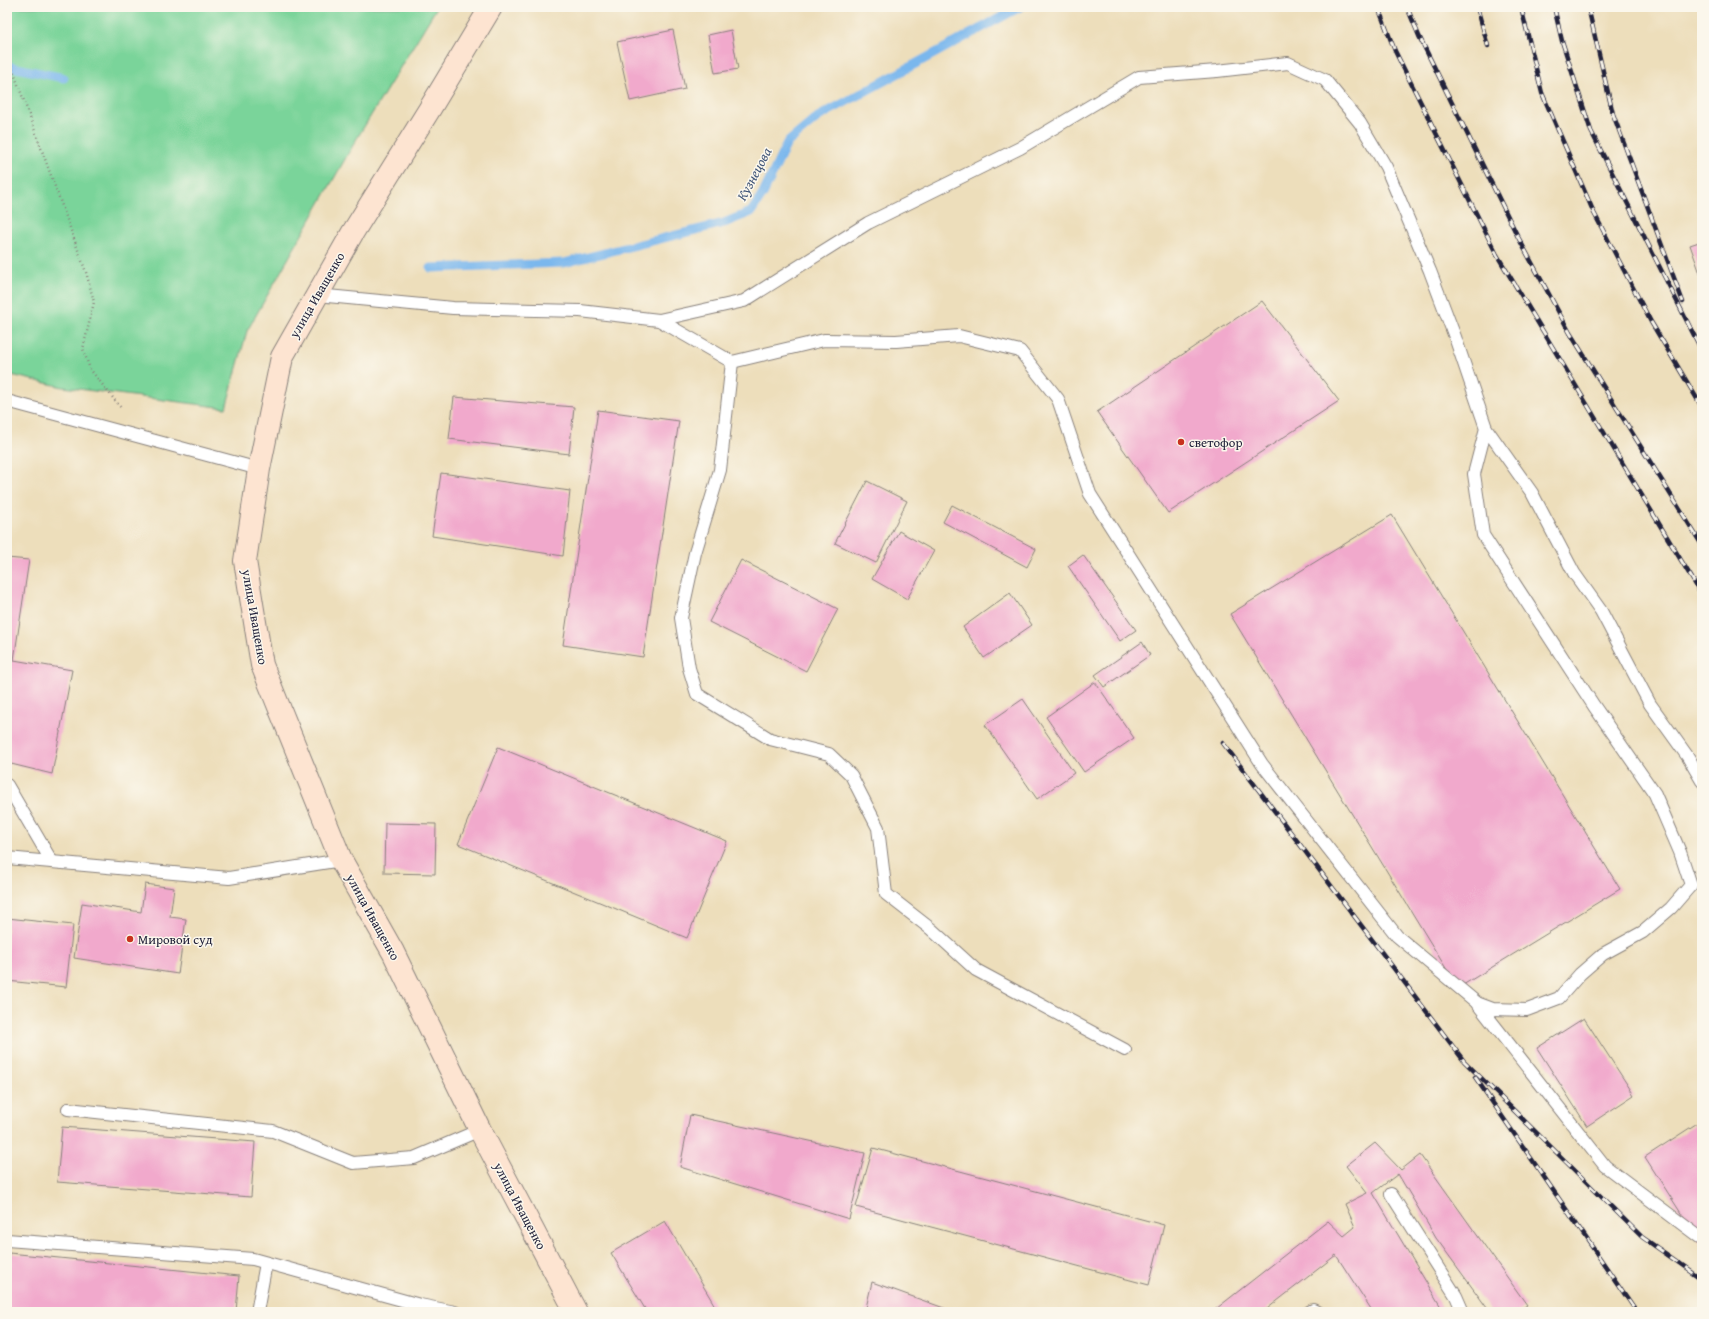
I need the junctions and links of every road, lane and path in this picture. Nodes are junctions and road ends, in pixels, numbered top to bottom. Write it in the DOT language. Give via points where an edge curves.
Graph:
graph roads {
  1 [pos="491,7"];
  2 [pos="7,54"];
  3 [pos="317,295"];
  4 [pos="659,320"];
  5 [pos="732,362"];
  6 [pos="7,401"];
  7 [pos="1486,428"];
  8 [pos="143,437"];
  9 [pos="259,469"];
  10 [pos="1702,781"];
  11 [pos="7,785"];
  12 [pos="7,858"];
  13 [pos="341,860"];
  14 [pos="52,862"];
  15 [pos="1476,1002"];
  16 [pos="1125,1050"];
  17 [pos="68,1109"];
  18 [pos="480,1130"];
  19 [pos="1391,1194"];
  20 [pos="1702,1239"];
  21 [pos="7,1240"];
  22 [pos="266,1263"];
  23 [pos="257,1312"];
  24 [pos="455,1312"];
  25 [pos="576,1312"];
  26 [pos="1309,1312"];
  27 [pos="1317,1312"];
  28 [pos="1463,1312"];
  1 -- 3 [label="main road, улица Иващенко"];
  2 -- 8 [label="path" via="86,272 94,302 82,349 90,369"];
  3 -- 4 [label="lane" via="453,308 580,311"];
  3 -- 9 [label="main road, улица Иващенко" via="282,357"];
  4 -- 5 [label="lane"];
  4 -- 7 [label="lane" via="744,301 868,223 1020,148 1139,77 1217,72 1288,63 1325,80 1360,124 1386,167 1455,337"];
  5 -- 15 [label="lane" via="824,340 896,341 959,336 1020,351 1058,399 1090,494 1262,764 1397,936"];
  5 -- 16 [label="lane" via="720,470 695,553 681,618 689,668 697,694 770,739 829,754 851,776 878,828 886,894 976,970"];
  6 -- 8 [label="lane"];
  7 -- 10 [label="lane" via="1532,493 1574,573 1601,611 1650,704"];
  7 -- 15 [label="lane" via="1474,474 1483,535 1594,706 1655,794 1691,885 1671,908 1643,932 1603,954 1580,974 1559,998 1527,1010 1493,1009"];
  8 -- 9 [label="lane"];
  9 -- 13 [label="main road, улица Иващенко" via="245,561 262,665"];
  11 -- 14 [label="lane"];
  12 -- 14 [label="lane"];
  13 -- 14 [label="lane" via="229,878"];
  13 -- 18 [label="main road, улица Иващенко" via="393,952"];
  15 -- 20 [label="lane" via="1605,1166"];
  17 -- 18 [label="lane" via="273,1131 353,1163 414,1158"];
  18 -- 25 [label="main road, улица Иващенко"];
  19 -- 28 [label="lane" via="1456,1296"];
  21 -- 22 [label="lane" via="253,1259"];
  22 -- 23 [label="lane"];
  22 -- 24 [label="lane" via="420,1305"];
  26 -- 27 [label="lane"];
}
